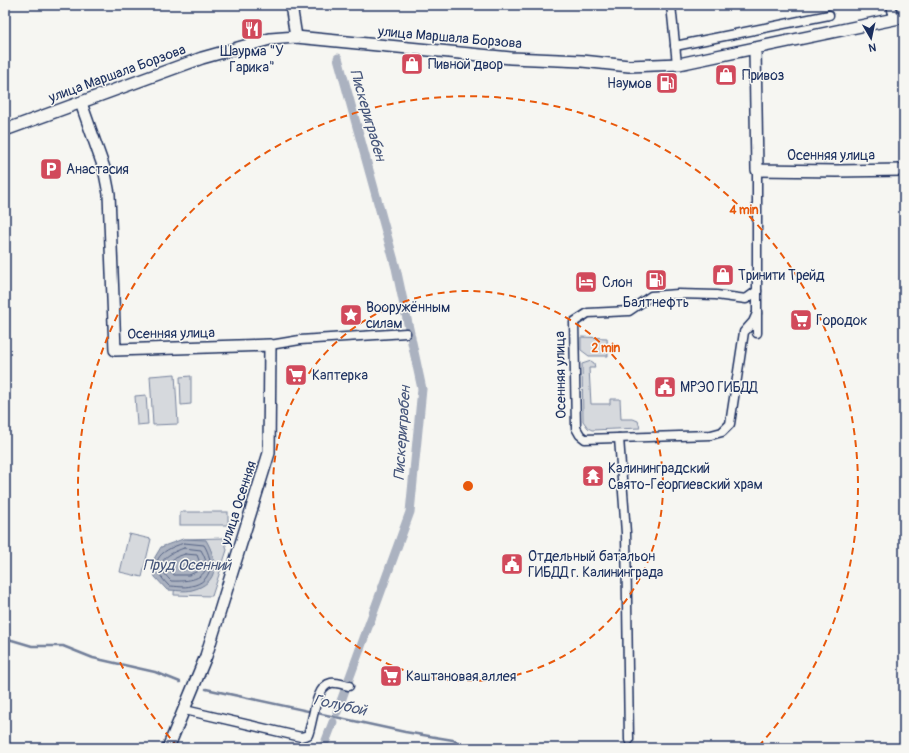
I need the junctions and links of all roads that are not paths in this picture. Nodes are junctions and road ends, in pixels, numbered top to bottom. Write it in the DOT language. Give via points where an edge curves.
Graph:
graph roads {
  1 [pos="291,5"];
  2 [pos="671,5"];
  3 [pos="891,5"];
  4 [pos="829,15"];
  5 [pos="899,18"];
  6 [pos="296,38"];
  7 [pos="675,46"];
  8 [pos="755,49"];
  9 [pos="677,64"];
  10 [pos="81,103"];
  11 [pos="5,130"];
  12 [pos="757,170"];
  13 [pos="904,170"];
  14 [pos="757,291"];
  15 [pos="757,313"];
  16 [pos="406,333"];
  17 [pos="757,333"];
  18 [pos="270,345"];
  19 [pos="619,438"];
  20 [pos="346,685"];
  21 [pos="185,710"];
  22 [pos="629,740"];
  23 [pos="168,748"];
  1 -- 6 [label="street"];
  2 -- 7 [label="street"];
  3 -- 5 [label="street"];
  4 -- 7 [label="street"];
  5 -- 8 [label="street, улица Маршала Борзова"];
  6 -- 9 [label="street, улица Маршала Борзова" via="511,58 629,66"];
  6 -- 10 [label="street, улица Маршала Борзова" via="270,39 237,47"];
  7 -- 9 [label="street"];
  8 -- 9 [label="street, улица Маршала Борзова"];
  8 -- 12 [label="street"];
  10 -- 11 [label="street, улица Маршала Борзова"];
  10 -- 18 [label="street, Осенняя улица" via="104,168 109,194 115,350"];
  12 -- 13 [label="street, Осенняя улица"];
  12 -- 14 [label="street"];
  14 -- 15 [label="street"];
  14 -- 19 [label="street, Осенняя улица" via="746,299 716,295 651,296 629,311 588,314 574,322 576,428 585,439"];
  15 -- 17 [label="street"];
  15 -- 19 [label="street, Осенняя улица" via="744,332 730,424 722,432 711,435"];
  16 -- 18 [label="street, Осенняя улица" via="300,340"];
  18 -- 21 [label="street, улица Осенняя" via="269,454 206,656"];
  19 -- 22 [label="street" via="626,533"];
  20 -- 21 [label="street" via="331,683 324,686 319,692 308,735 301,737"];
  21 -- 23 [label="street, улица Осенняя"];
}
